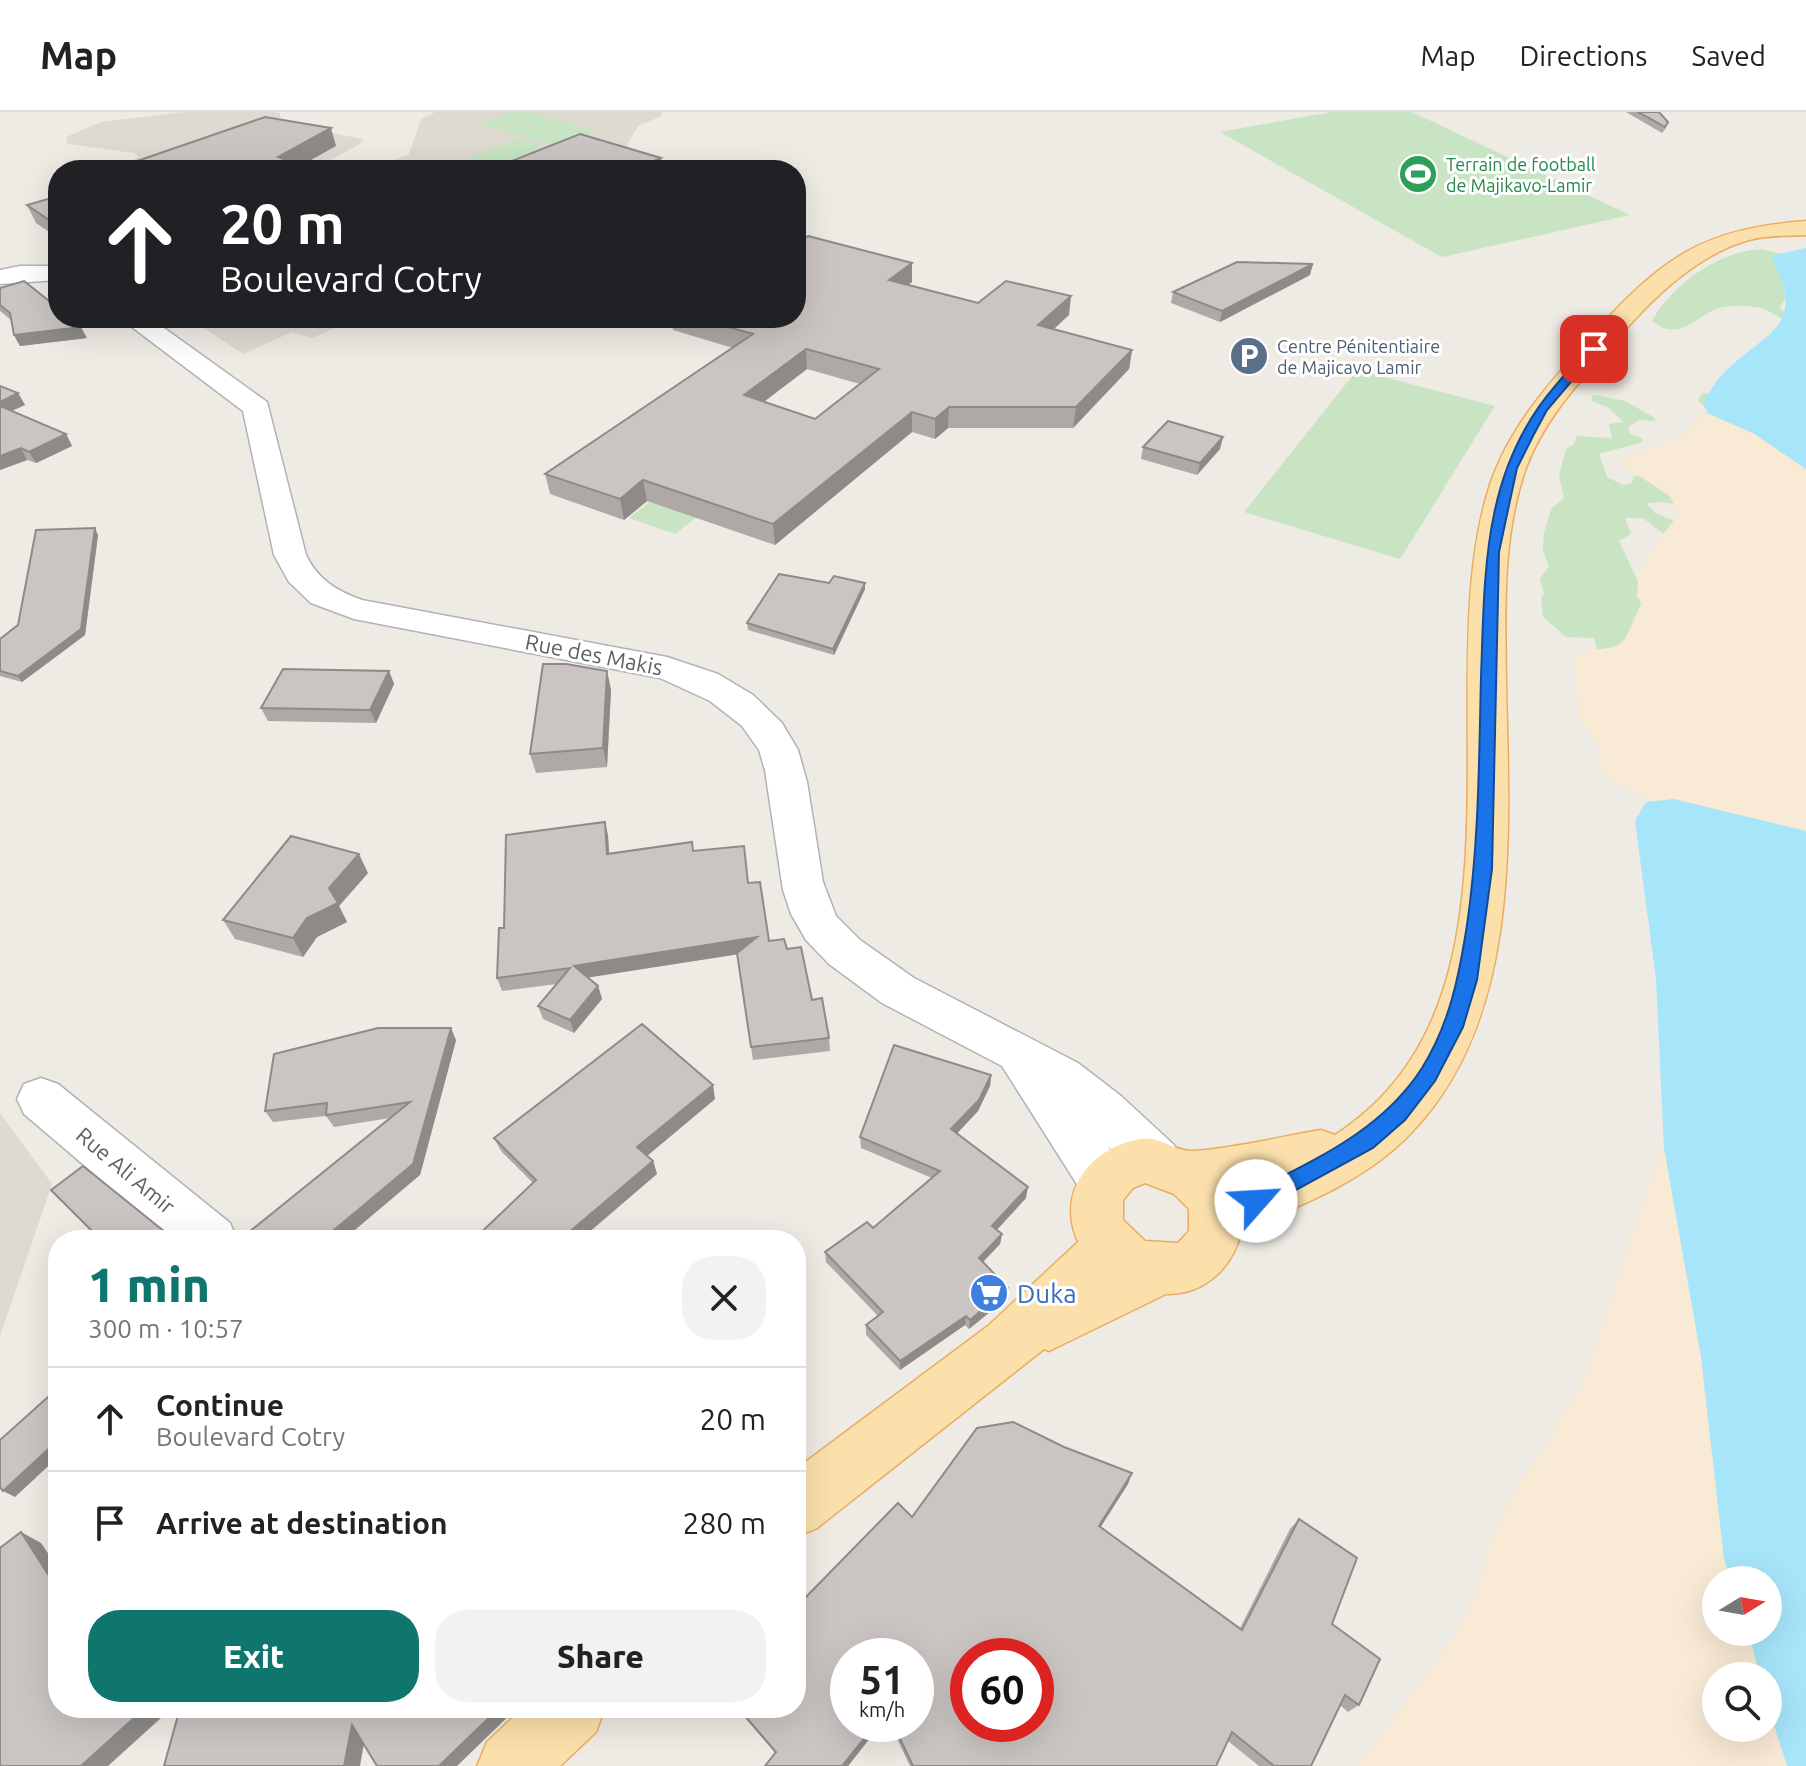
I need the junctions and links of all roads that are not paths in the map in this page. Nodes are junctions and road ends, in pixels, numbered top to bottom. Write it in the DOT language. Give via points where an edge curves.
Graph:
graph roads {
  1 [pos="1806,228"];
  2 [pos="48,273"];
  3 [pos="0,277"];
  4 [pos="147,328"];
  5 [pos="1017,1053"];
  6 [pos="41,1099"];
  7 [pos="1103,1181"];
  8 [pos="1188,1183"];
  9 [pos="199,1230"];
  10 [pos="1110,1247"];
  11 [pos="1157,1271"];
  12 [pos="1008,1345"];
  13 [pos="806,1499"];
  14 [pos="561,1718"];
  15 [pos="511,1766"];
  1 -- 8 [label="main road" via="1736,237 1657,282 1542,409 1516,458 1492,552 1488,593 1487,823 1468,980 1454,1027 1428,1075 1398,1114 1366,1142 1256,1201"];
  2 -- 3 [label="street"];
  4 -- 5 [label="street, Rue des Makis" via="257,408 290,555 298,576 324,598 354,609 667,668 730,695 771,736 785,768 804,893 819,925 852,959 918,1003"];
  5 -- 7 [label="street, Rue des Makis"];
  5 -- 8 [label="street, Rue des Makis" via="1081,1090"];
  6 -- 9 [label="street, Rue Ali Amir"];
  7 -- 8 [label="main road" via="1119,1166 1142,1160"];
  7 -- 10 [label="main road" via="1094,1202 1097,1225"];
  8 -- 11 [label="main road" via="1215,1237 1204,1256 1182,1268"];
  10 -- 11 [label="main road" via="1131,1264"];
  10 -- 12 [label="main road"];
  11 -- 12 [label="main road"];
  12 -- 13 [label="main road"];
  14 -- 15 [label="main road"];
}
